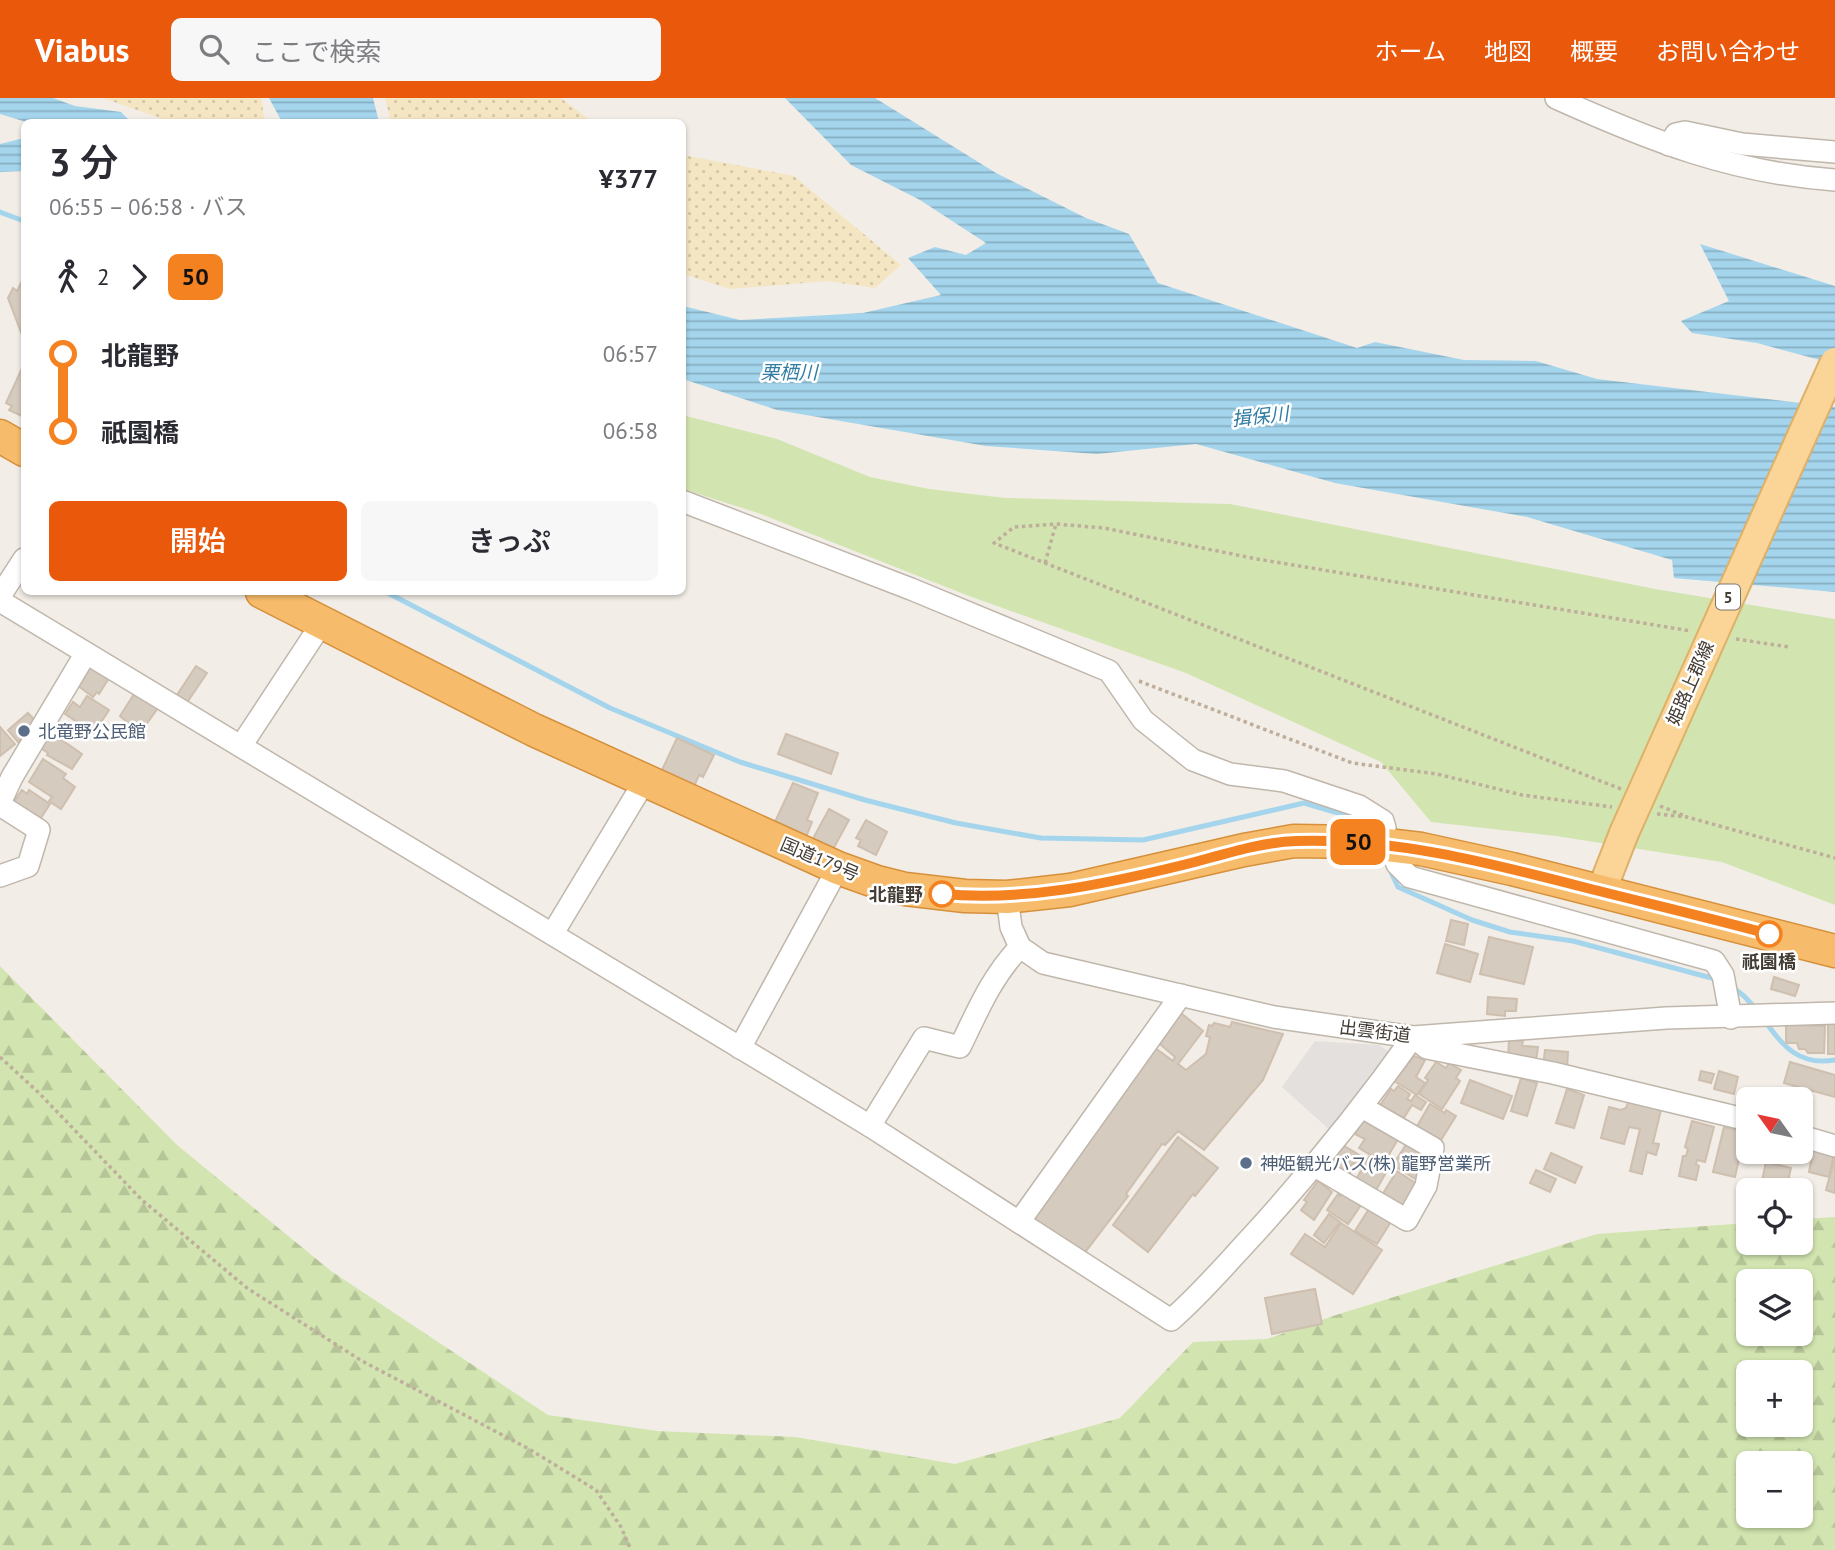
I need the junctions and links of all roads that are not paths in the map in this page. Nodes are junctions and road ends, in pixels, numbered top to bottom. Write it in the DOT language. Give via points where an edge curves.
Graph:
graph roads {
  1 [pos="1556,98"];
  2 [pos="1669,145"];
  3 [pos="1835,152"];
  4 [pos="1835,180"];
  5 [pos="1835,362"];
  6 [pos="0,436"];
  7 [pos="21,448"];
  8 [pos="686,503"];
  9 [pos="21,564"];
  10 [pos="268,595"];
  11 [pos="0,599"];
  12 [pos="322,623"];
  13 [pos="86,653"];
  14 [pos="241,746"];
  15 [pos="644,782"];
  16 [pos="0,804"];
  17 [pos="1385,828"];
  18 [pos="1394,856"];
  19 [pos="838,868"];
  20 [pos="0,876"];
  21 [pos="1601,891"];
  22 [pos="1007,897"];
  23 [pos="553,933"];
  24 [pos="1020,947"];
  25 [pos="1835,951"];
  26 [pos="1181,995"];
  27 [pos="1835,1013"];
  28 [pos="1731,1018"];
  29 [pos="1413,1037"];
  30 [pos="740,1048"];
  31 [pos="1362,1107"];
  32 [pos="1736,1118"];
  33 [pos="870,1126"];
  34 [pos="1813,1140"];
  35 [pos="1835,1146"];
  36 [pos="1313,1165"];
  37 [pos="1019,1222"];
  1 -- 2 [label="street"];
  2 -- 3 [label="street" via="1676,134 1685,132 1742,144"];
  2 -- 4 [label="street" via="1722,163"];
  5 -- 21 [label="main road, 姫路上郡線 / 5, bridge" via="1621,820"];
  6 -- 7 [label="highway"];
  8 -- 17 [label="street" via="1109,671 1143,720 1193,760 1230,774 1284,781 1359,806 1383,821"];
  9 -- 11 [label="street"];
  10 -- 12 [label="highway, 国道179号"];
  11 -- 13 [label="street"];
  12 -- 14 [label="street"];
  12 -- 15 [label="highway, 国道179号"];
  13 -- 14 [label="street"];
  13 -- 16 [label="street"];
  14 -- 23 [label="street"];
  15 -- 19 [label="highway, 国道179号"];
  15 -- 23 [label="street"];
  16 -- 20 [label="street" via="39,830 28,866"];
  18 -- 28 [label="street" via="1410,877 1714,961 1725,983"];
  19 -- 22 [label="highway, 国道179号" via="905,889"];
  19 -- 30 [label="street"];
  21 -- 22 [label="highway, 国道179号" via="1421,849 1294,841 1070,890"];
  21 -- 25 [label="highway, 国道179号"];
  22 -- 24 [label="street" via="1011,928"];
  23 -- 30 [label="street"];
  24 -- 26 [label="street, 出雲街道" via="1043,962"];
  24 -- 33 [label="street" via="989,986 960,1047 923,1038"];
  26 -- 29 [label="street, 出雲街道" via="1274,1017"];
  26 -- 37 [label="street"];
  27 -- 28 [label="street, 出雲街道"];
  28 -- 29 [label="street, 出雲街道" via="1666,1018"];
  29 -- 31 [label="street"];
  29 -- 32 [label="street" via="1427,1048"];
  30 -- 33 [label="street"];
  31 -- 36 [label="street"];
  31 -- 36 [label="street" via="1433,1148 1426,1185 1406,1220"];
  33 -- 37 [label="street"];
  34 -- 35 [label="street"];
  36 -- 37 [label="street" via="1195,1300 1171,1320"];
}
